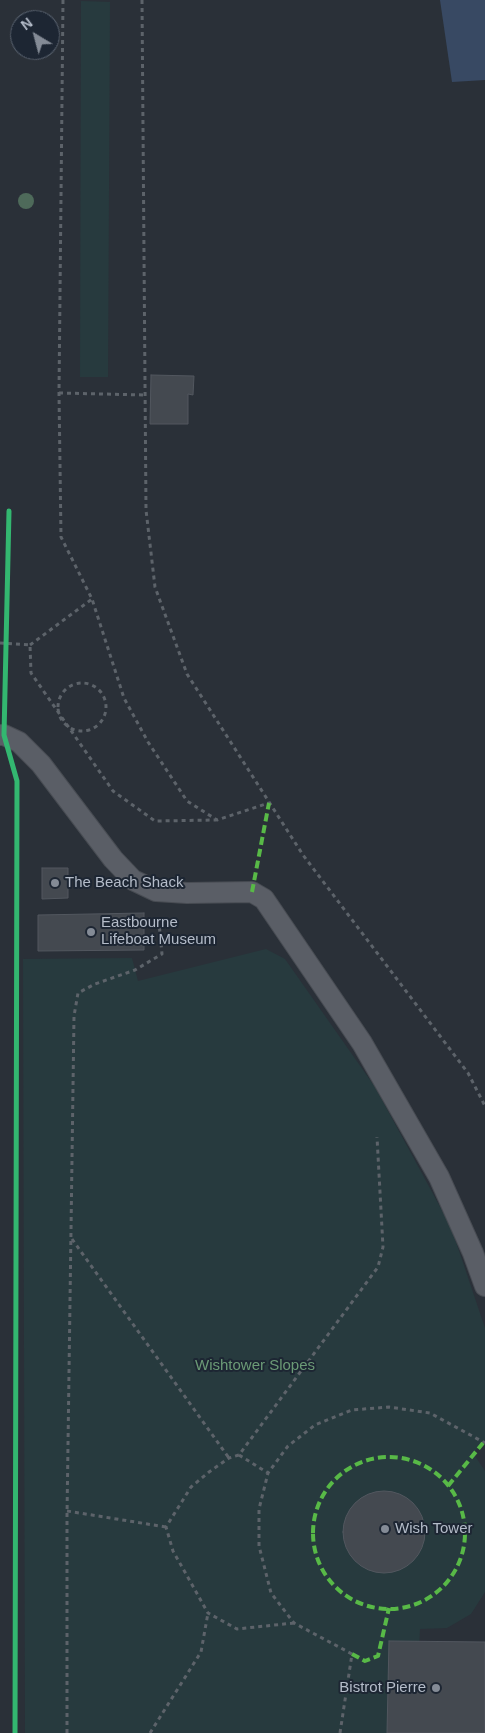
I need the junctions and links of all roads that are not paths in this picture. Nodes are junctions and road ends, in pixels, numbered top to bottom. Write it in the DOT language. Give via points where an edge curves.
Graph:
graph roads {
  1 [pos="0,735"];
  2 [pos="485,1286"];
  1 -- 2 [label="lane" via="19,742 41,764 113,860 133,880 156,891 252,892 264,899 362,1043 439,1177"];
}
